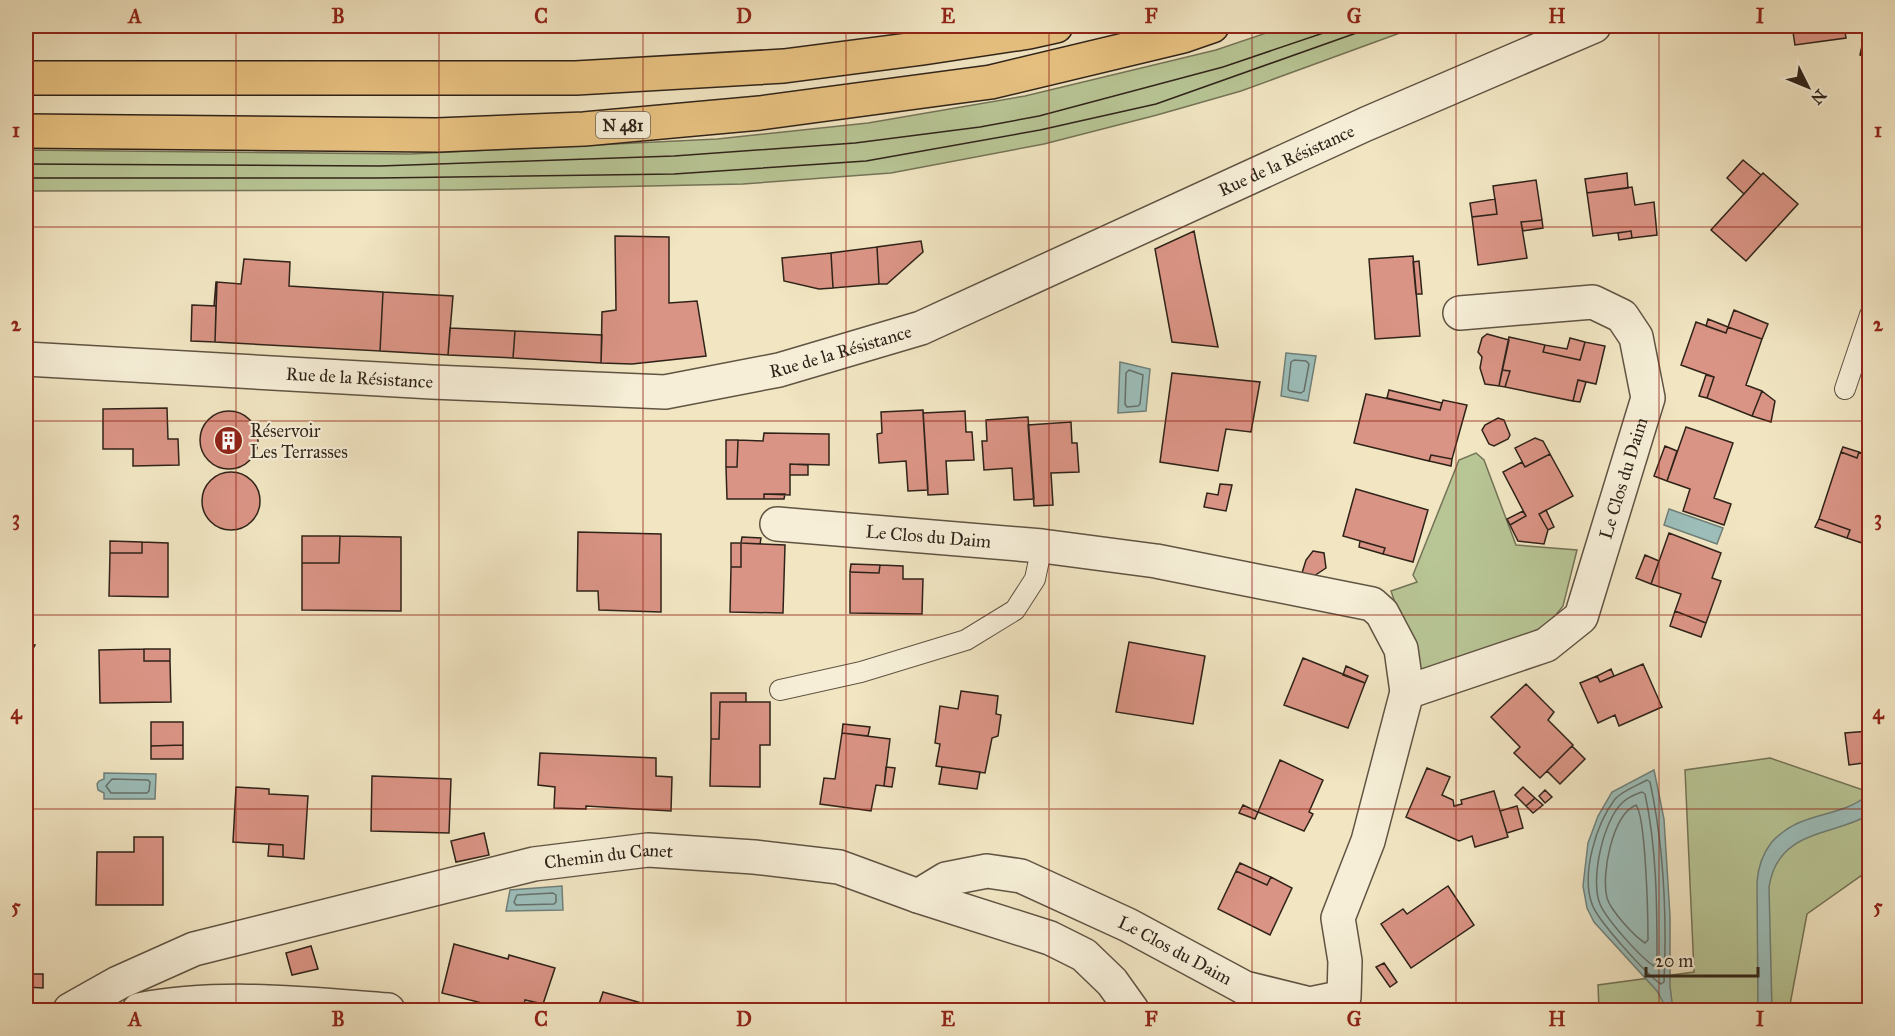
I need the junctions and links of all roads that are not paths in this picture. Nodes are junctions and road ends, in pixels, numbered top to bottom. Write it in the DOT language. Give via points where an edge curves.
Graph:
graph roads {
  1 [pos="1056,26"];
  2 [pos="1212,26"];
  3 [pos="1594,26"];
  4 [pos="26,78"];
  5 [pos="26,131"];
  6 [pos="1460,313"];
  7 [pos="1869,315"];
  8 [pos="26,359"];
  9 [pos="1845,389"];
  10 [pos="777,524"];
  11 [pos="1042,546"];
  12 [pos="780,690"];
  13 [pos="1407,692"];
  14 [pos="918,896"];
  15 [pos="70,1011"];
  16 [pos="139,1011"];
  17 [pos="388,1011"];
  18 [pos="1132,1011"];
  1 -- 4 [label="highway" via="784,66 576,78"];
  2 -- 5 [label="highway, N 481" via="991,82 760,113 584,129 437,135"];
  3 -- 8 [label="street, Rue de la Résistance" via="1366,124 921,328 780,370 665,392"];
  6 -- 13 [label="street, Le Clos du Daim" via="1593,303 1622,316 1636,337 1648,398 1581,617 1546,645"];
  7 -- 9 [label="lane"];
  10 -- 11 [label="street, Le Clos du Daim"];
  11 -- 12 [label="lane" via="1035,579 1015,610 966,640 861,672"];
  11 -- 13 [label="street, Le Clos du Daim" via="1156,561 1372,604 1382,613 1401,649"];
  13 -- 14 [label="street, Le Clos du Daim" via="1368,841 1338,918 1345,961 1344,997 1310,1004 1245,988 1128,925 1021,876 987,871 946,879"];
  14 -- 15 [label="street, Chemin du Canet" via="839,867 754,857 648,850 534,864 194,949 118,983"];
  14 -- 18 [label="street, Chemin du Canet" via="1050,938 1084,955 1112,982"];
  16 -- 17 [label="street" via="167,1005 274,1001"];
}
